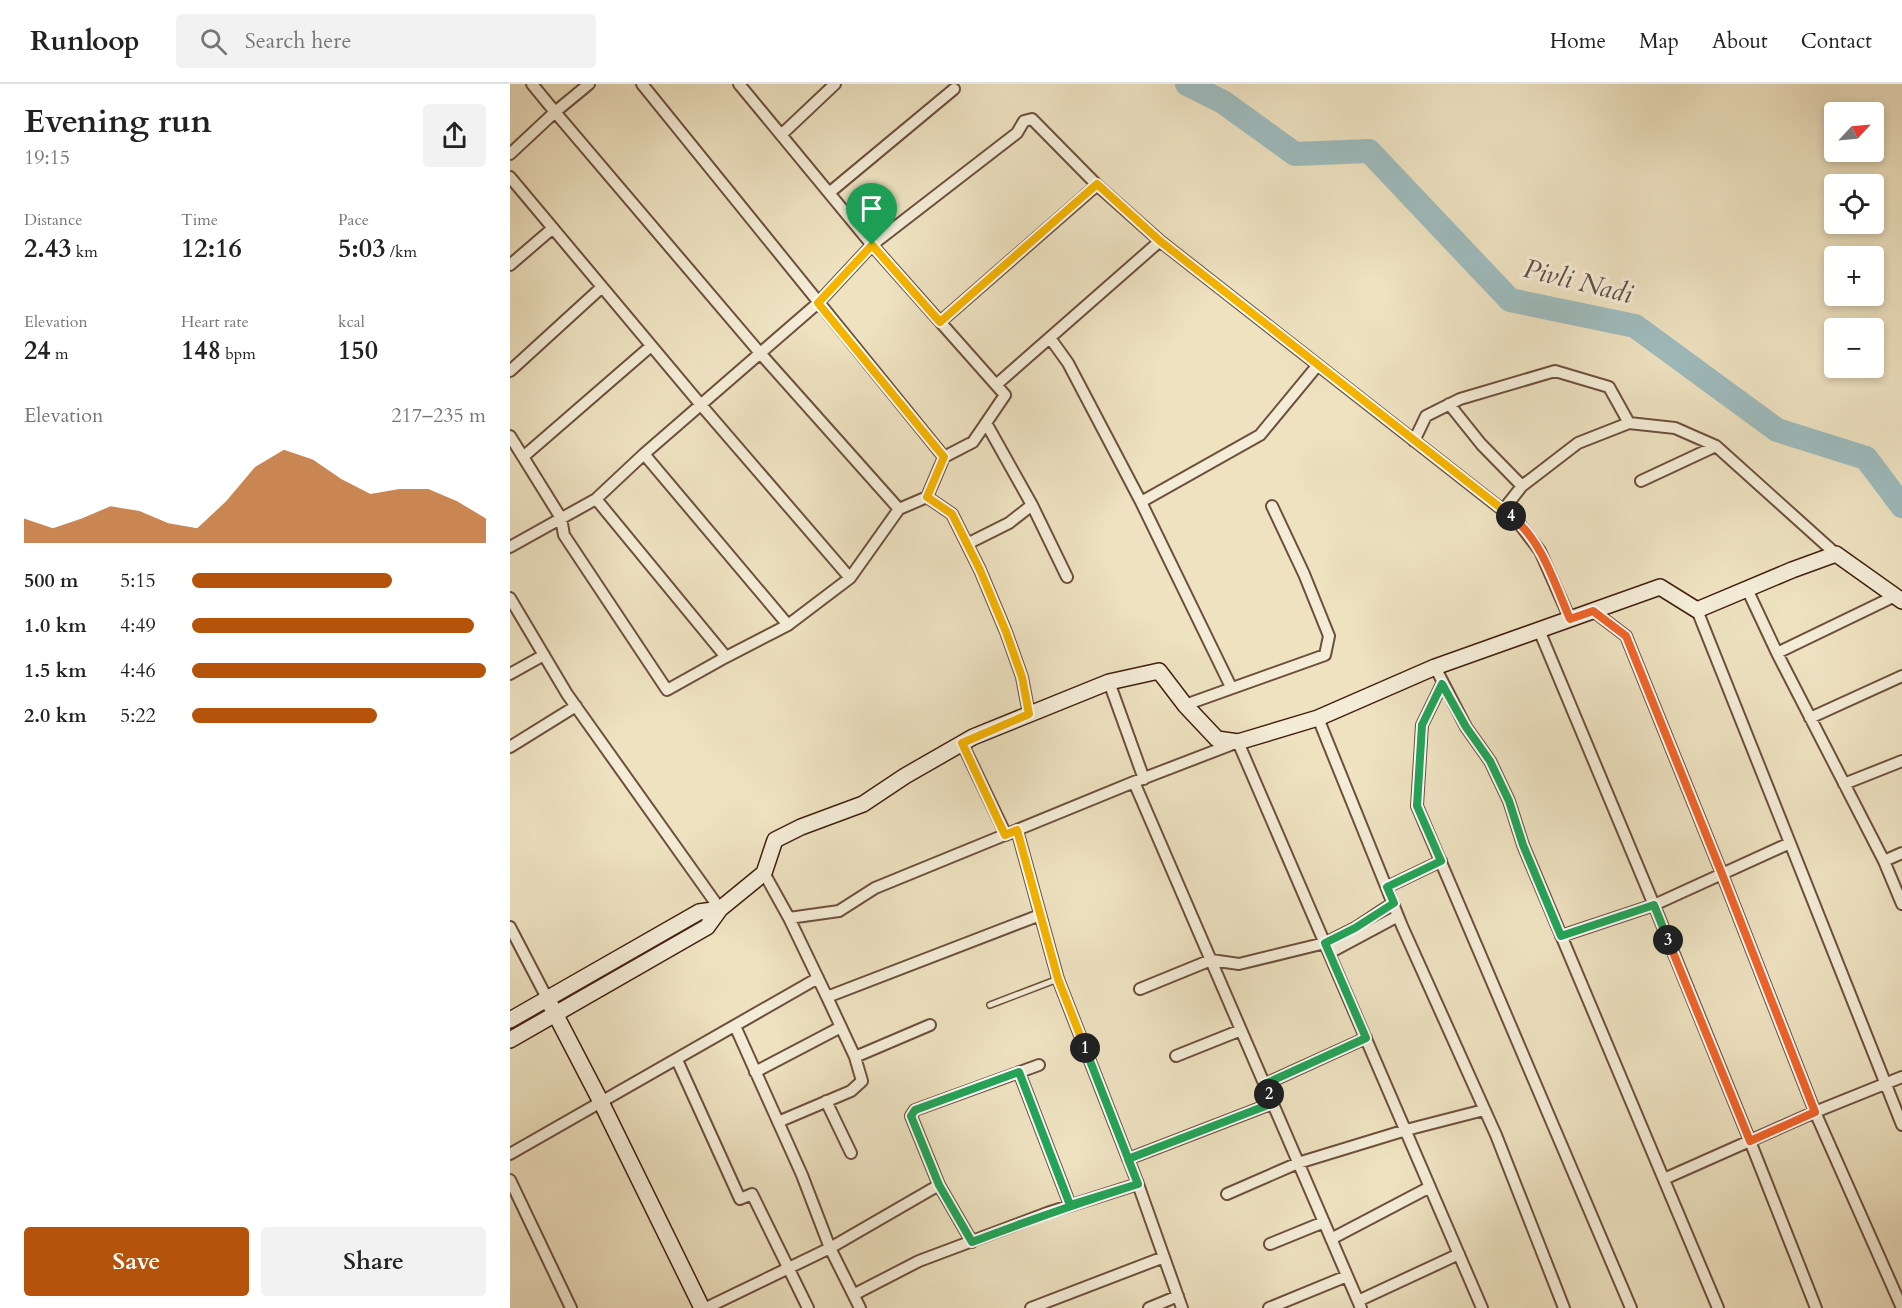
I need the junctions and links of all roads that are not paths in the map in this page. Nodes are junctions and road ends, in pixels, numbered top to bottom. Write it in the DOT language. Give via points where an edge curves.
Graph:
graph roads {
  1 [pos="532,84"];
  2 [pos="589,84"];
  3 [pos="642,84"];
  4 [pos="739,84"];
  5 [pos="835,84"];
  6 [pos="954,89"];
  7 [pos="555,112"];
  8 [pos="781,135"];
  9 [pos="510,154"];
  10 [pos="510,177"];
  11 [pos="1097,184"];
  12 [pos="829,193"];
  13 [pos="553,228"];
  14 [pos="1160,241"];
  15 [pos="872,245"];
  16 [pos="510,265"];
  17 [pos="602,288"];
  18 [pos="818,303"];
  19 [pos="940,322"];
  20 [pos="1050,338"];
  21 [pos="651,346"];
  22 [pos="760,353"];
  23 [pos="1317,366"];
  24 [pos="510,371"];
  25 [pos="996,385"];
  26 [pos="700,405"];
  27 [pos="1449,405"];
  28 [pos="986,423"];
  29 [pos="1629,423"];
  30 [pos="510,436"];
  31 [pos="1414,441"];
  32 [pos="1716,446"];
  33 [pos="644,454"];
  34 [pos="523,457"];
  35 [pos="944,457"];
  36 [pos="1641,481"];
  37 [pos="1522,486"];
  38 [pos="927,497"];
  39 [pos="596,499"];
  40 [pos="1141,502"];
  41 [pos="1032,505"];
  42 [pos="1272,506"];
  43 [pos="899,509"];
  44 [pos="1503,510"];
  45 [pos="561,518"];
  46 [pos="967,544"];
  47 [pos="510,547"];
  48 [pos="1836,554"];
  49 [pos="1067,577"];
  50 [pos="850,578"];
  51 [pos="1747,589"];
  52 [pos="510,599"];
  53 [pos="1899,599"];
  54 [pos="1697,610"];
  55 [pos="1593,611"];
  56 [pos="1570,619"];
  57 [pos="788,625"];
  58 [pos="1539,630"];
  59 [pos="1777,653"];
  60 [pos="544,656"];
  61 [pos="726,657"];
  62 [pos="1435,667"];
  63 [pos="510,674"];
  64 [pos="1902,676"];
  65 [pos="1109,682"];
  66 [pos="1442,684"];
  67 [pos="1231,687"];
  68 [pos="1185,705"];
  69 [pos="576,706"];
  70 [pos="1029,714"];
  71 [pos="1318,718"];
  72 [pos="1810,718"];
  73 [pos="1238,742"];
  74 [pos="962,743"];
  75 [pos="510,747"];
  76 [pos="1902,761"];
  77 [pos="1139,781"];
  78 [pos="1844,784"];
  79 [pos="1017,830"];
  80 [pos="1005,835"];
  81 [pos="1790,843"];
  82 [pos="1902,854"];
  83 [pos="1441,861"];
  84 [pos="1884,861"];
  85 [pos="764,873"];
  86 [pos="1722,874"];
  87 [pos="1387,887"];
  88 [pos="1394,903"];
  89 [pos="1902,904"];
  90 [pos="1654,905"];
  91 [pos="720,909"];
  92 [pos="1040,915"];
  93 [pos="1398,915"];
  94 [pos="789,918"];
  95 [pos="510,927"];
  96 [pos="1561,936"];
  97 [pos="1327,948"];
  98 [pos="1210,960"];
  99 [pos="818,978"];
  100 [pos="1058,979"];
  101 [pos="1140,989"];
  102 [pos="827,997"];
  103 [pos="548,1000"];
  104 [pos="990,1005"];
  105 [pos="557,1014"];
  106 [pos="510,1020"];
  107 [pos="930,1025"];
  108 [pos="735,1026"];
  109 [pos="841,1027"];
  110 [pos="1241,1030"];
  111 [pos="1366,1038"];
  112 [pos="510,1040"];
  113 [pos="1176,1056"];
  114 [pos="855,1057"];
  115 [pos="677,1060"];
  116 [pos="1039,1065"];
  117 [pos="755,1072"];
  118 [pos="1019,1072"];
  119 [pos="1902,1077"];
  120 [pos="1265,1084"];
  121 [pos="1885,1084"];
  122 [pos="826,1101"];
  123 [pos="601,1102"];
  124 [pos="1273,1103"];
  125 [pos="1484,1110"];
  126 [pos="1815,1112"];
  127 [pos="778,1122"];
  128 [pos="1902,1125"];
  129 [pos="1406,1130"];
  130 [pos="1750,1141"];
  131 [pos="510,1154"];
  132 [pos="851,1154"];
  133 [pos="1128,1159"];
  134 [pos="1299,1163"];
  135 [pos="1664,1179"];
  136 [pos="510,1180"];
  137 [pos="1138,1184"];
  138 [pos="939,1185"];
  139 [pos="1430,1187"];
  140 [pos="1227,1194"];
  141 [pos="1070,1205"];
  142 [pos="1324,1222"];
  143 [pos="1331,1239"];
  144 [pos="972,1242"];
  145 [pos="1270,1244"];
  146 [pos="830,1248"];
  147 [pos="1459,1254"];
  148 [pos="1164,1257"];
  149 [pos="787,1268"];
  150 [pos="1347,1276"];
  151 [pos="855,1294"];
  152 [pos="1178,1296"];
  153 [pos="1360,1304"];
  154 [pos="571,1308"];
  155 [pos="704,1308"];
  156 [pos="808,1308"];
  157 [pos="860,1308"];
  158 [pos="1031,1308"];
  159 [pos="1149,1308"];
  160 [pos="1182,1308"];
  161 [pos="1269,1308"];
  162 [pos="1482,1308"];
  163 [pos="1564,1308"];
  164 [pos="1631,1308"];
  165 [pos="1718,1308"];
  166 [pos="1816,1308"];
  167 [pos="1902,1308"];
  1 -- 7 [label="street"];
  2 -- 7 [label="street"];
  3 -- 18 [label="street"];
  4 -- 8 [label="street"];
  5 -- 8 [label="street"];
  6 -- 12 [label="street"];
  7 -- 9 [label="street"];
  7 -- 22 [label="street"];
  8 -- 12 [label="street"];
  10 -- 13 [label="street"];
  11 -- 14 [label="street"];
  11 -- 15 [label="street" via="1032,119 1024,121 1017,133"];
  11 -- 19 [label="street"];
  12 -- 15 [label="street"];
  13 -- 16 [label="street"];
  13 -- 17 [label="street"];
  14 -- 20 [label="street"];
  14 -- 23 [label="street"];
  15 -- 18 [label="street"];
  15 -- 19 [label="street"];
  17 -- 21 [label="street"];
  17 -- 24 [label="street"];
  18 -- 22 [label="street"];
  18 -- 35 [label="street"];
  19 -- 25 [label="street"];
  20 -- 25 [label="street"];
  20 -- 40 [label="street" via="1068,363"];
  21 -- 26 [label="street"];
  21 -- 34 [label="street"];
  22 -- 26 [label="street"];
  22 -- 43 [label="street"];
  23 -- 31 [label="street"];
  23 -- 40 [label="street" via="1260,435"];
  25 -- 28 [label="street" via="1005,395"];
  26 -- 33 [label="street"];
  26 -- 50 [label="street"];
  27 -- 29 [label="street" via="1555,371 1609,387"];
  27 -- 31 [label="street" via="1426,416"];
  27 -- 37 [label="street"];
  28 -- 35 [label="street" via="973,442"];
  28 -- 41 [label="street"];
  29 -- 32 [label="street" via="1675,428"];
  29 -- 37 [label="street" via="1578,443"];
  30 -- 34 [label="street"];
  31 -- 44 [label="street"];
  32 -- 36 [label="street"];
  32 -- 48 [label="street"];
  33 -- 39 [label="street"];
  33 -- 57 [label="street"];
  34 -- 45 [label="street"];
  35 -- 38 [label="street"];
  37 -- 44 [label="street"];
  38 -- 43 [label="street"];
  38 -- 46 [label="street" via="952,514"];
  39 -- 45 [label="street"];
  39 -- 61 [label="street"];
  40 -- 67 [label="street"];
  41 -- 46 [label="street" via="1009,523"];
  41 -- 49 [label="street"];
  42 -- 67 [label="street" via="1329,636 1325,655"];
  43 -- 50 [label="street"];
  44 -- 56 [label="street" via="1518,522 1540,551"];
  45 -- 47 [label="street"];
  45 -- 61 [label="street" via="564,535 667,690"];
  46 -- 70 [label="street" via="1006,632 1022,677"];
  48 -- 51 [label="street"];
  48 -- 53 [label="street"];
  50 -- 57 [label="street"];
  51 -- 54 [label="street"];
  51 -- 59 [label="street"];
  52 -- 60 [label="street"];
  53 -- 59 [label="street"];
  54 -- 55 [label="street" via="1660,587"];
  54 -- 81 [label="street"];
  55 -- 56 [label="street"];
  55 -- 86 [label="street" via="1626,636"];
  56 -- 58 [label="street"];
  57 -- 61 [label="street"];
  58 -- 62 [label="street"];
  58 -- 90 [label="street"];
  59 -- 72 [label="street"];
  60 -- 63 [label="street"];
  60 -- 69 [label="street"];
  62 -- 66 [label="street"];
  62 -- 71 [label="street"];
  64 -- 72 [label="street"];
  65 -- 68 [label="street" via="1159,671"];
  65 -- 70 [label="street"];
  65 -- 77 [label="street"];
  66 -- 83 [label="street" via="1422,725 1417,806"];
  66 -- 96 [label="street" via="1490,761 1509,801"];
  67 -- 68 [label="street"];
  68 -- 73 [label="street" via="1217,739"];
  69 -- 75 [label="street"];
  69 -- 91 [label="street"];
  70 -- 74 [label="street"];
  71 -- 73 [label="street"];
  71 -- 87 [label="street"];
  72 -- 78 [label="street"];
  73 -- 77 [label="street"];
  73 -- 97 [label="street"];
  74 -- 80 [label="street"];
  74 -- 85 [label="street" via="863,804 775,840"];
  76 -- 78 [label="street"];
  77 -- 79 [label="street"];
  77 -- 98 [label="street"];
  78 -- 84 [label="street"];
  79 -- 80 [label="street"];
  79 -- 92 [label="street"];
  80 -- 94 [label="street" via="875,888 839,911"];
  81 -- 86 [label="street"];
  81 -- 121 [label="street"];
  82 -- 84 [label="street"];
  83 -- 87 [label="street"];
  83 -- 164 [label="street"];
  84 -- 89 [label="street"];
  85 -- 91 [label="street"];
  85 -- 94 [label="street"];
  86 -- 90 [label="street"];
  86 -- 126 [label="street"];
  87 -- 88 [label="street"];
  88 -- 93 [label="street"];
  88 -- 97 [label="street"];
  90 -- 96 [label="street"];
  90 -- 130 [label="street"];
  91 -- 103 [label="street" via="699,912"];
  91 -- 105 [label="street" via="707,927"];
  92 -- 100 [label="street"];
  92 -- 102 [label="street"];
  93 -- 97 [label="street"];
  93 -- 125 [label="street"];
  94 -- 99 [label="street"];
  95 -- 103 [label="street"];
  96 -- 135 [label="street"];
  97 -- 98 [label="street" via="1239,964"];
  97 -- 111 [label="street"];
  98 -- 101 [label="street"];
  98 -- 110 [label="street"];
  99 -- 102 [label="street"];
  99 -- 108 [label="street"];
  100 -- 104 [label="lane"];
  100 -- 133 [label="street"];
  102 -- 109 [label="street"];
  103 -- 105 [label="street"];
  103 -- 106 [label="street"];
  105 -- 112 [label="street"];
  105 -- 123 [label="street"];
  107 -- 114 [label="street"];
  108 -- 115 [label="street"];
  108 -- 117 [label="street"];
  109 -- 114 [label="street"];
  109 -- 117 [label="street"];
  110 -- 113 [label="street"];
  110 -- 120 [label="street"];
  111 -- 120 [label="street"];
  111 -- 129 [label="street"];
  114 -- 122 [label="street" via="862,1081"];
  115 -- 123 [label="street"];
  115 -- 149 [label="street" via="740,1199 752,1194"];
  116 -- 118 [label="street"];
  117 -- 127 [label="street"];
  118 -- 138 [label="street" via="915,1110 911,1116"];
  118 -- 141 [label="street"];
  119 -- 121 [label="street"];
  120 -- 124 [label="street"];
  121 -- 126 [label="street"];
  121 -- 128 [label="street"];
  122 -- 127 [label="street"];
  122 -- 132 [label="street"];
  123 -- 131 [label="street"];
  123 -- 155 [label="street"];
  124 -- 133 [label="street"];
  124 -- 134 [label="street"];
  125 -- 129 [label="street"];
  125 -- 163 [label="street"];
  126 -- 130 [label="street"];
  126 -- 167 [label="street"];
  127 -- 146 [label="street"];
  129 -- 134 [label="street"];
  129 -- 139 [label="street"];
  130 -- 135 [label="street"];
  130 -- 166 [label="street"];
  133 -- 137 [label="street"];
  134 -- 140 [label="street"];
  134 -- 142 [label="street"];
  135 -- 165 [label="street"];
  136 -- 154 [label="street"];
  137 -- 141 [label="street"];
  137 -- 148 [label="street"];
  138 -- 144 [label="street"];
  138 -- 146 [label="street"];
  139 -- 143 [label="street"];
  139 -- 147 [label="street"];
  141 -- 144 [label="street"];
  142 -- 143 [label="street"];
  142 -- 145 [label="street"];
  143 -- 150 [label="street"];
  144 -- 151 [label="street" via="920,1261"];
  146 -- 149 [label="street"];
  146 -- 151 [label="street"];
  147 -- 153 [label="street"];
  147 -- 162 [label="street"];
  148 -- 152 [label="street"];
  148 -- 158 [label="street"];
  149 -- 155 [label="street"];
  149 -- 156 [label="street"];
  150 -- 153 [label="street"];
  150 -- 161 [label="street"];
  151 -- 157 [label="street"];
  152 -- 159 [label="street"];
  152 -- 160 [label="street"];
}
